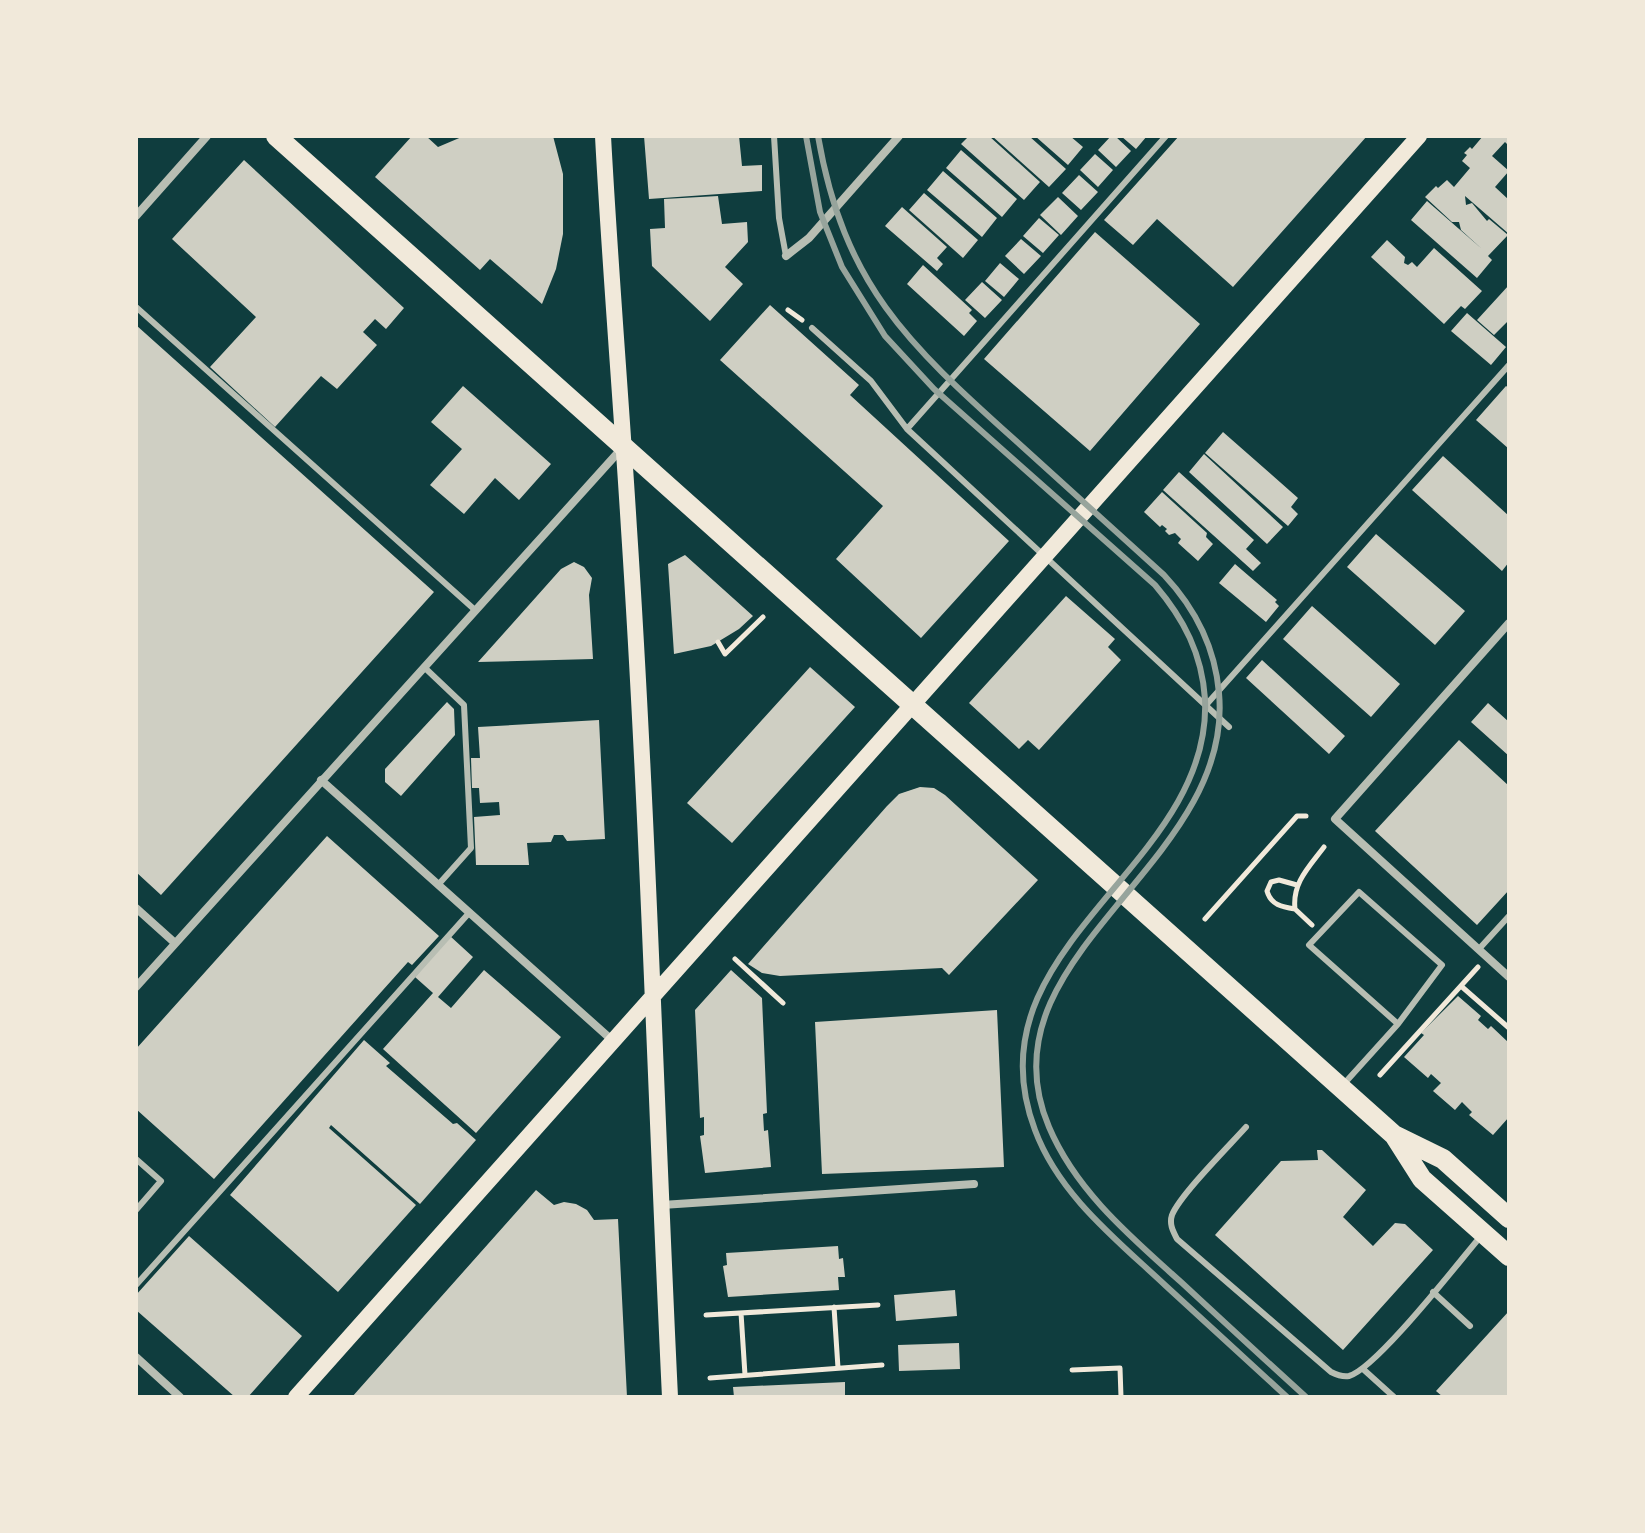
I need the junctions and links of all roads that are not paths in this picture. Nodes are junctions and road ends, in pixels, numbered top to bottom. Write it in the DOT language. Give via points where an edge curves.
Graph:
graph roads {
  1 [pos="207,136"];
  2 [pos="276,136"];
  3 [pos="603,136"];
  4 [pos="774,136"];
  5 [pos="899,136"];
  6 [pos="1166,136"];
  7 [pos="1419,136"];
  8 [pos="136,216"];
  9 [pos="786,256"];
  10 [pos="136,307"];
  11 [pos="812,328"];
  12 [pos="1509,365"];
  13 [pos="907,429"];
  14 [pos="623,446"];
  15 [pos="1045,556"];
  16 [pos="475,610"];
  17 [pos="1509,623"];
  18 [pos="424,667"];
  19 [pos="914,704"];
  20 [pos="1206,705"];
  21 [pos="1229,727"];
  22 [pos="321,780"];
  23 [pos="438,885"];
  24 [pos="136,908"];
  25 [pos="469,913"];
  26 [pos="1509,916"];
  27 [pos="175,943"];
  28 [pos="1479,949"];
  29 [pos="1509,977"];
  30 [pos="136,987"];
  31 [pos="654,996"];
  32 [pos="1398,1024"];
  33 [pos="613,1042"];
  34 [pos="1341,1087"];
  35 [pos="1246,1127"];
  36 [pos="1394,1135"];
  37 [pos="136,1159"];
  38 [pos="974,1184"];
  39 [pos="661,1205"];
  40 [pos="136,1210"];
  41 [pos="1507,1212"];
  42 [pos="1483,1234"];
  43 [pos="1509,1256"];
  44 [pos="136,1285"];
  45 [pos="1433,1292"];
  46 [pos="1470,1326"];
  47 [pos="136,1357"];
  48 [pos="1363,1369"];
  49 [pos="180,1397"];
  50 [pos="296,1397"];
  51 [pos="670,1397"];
  52 [pos="1394,1397"];
  1 -- 8 [label="street"];
  2 -- 14 [label="main road"];
  3 -- 14 [label="main road"];
  4 -- 9 [label="lane"];
  5 -- 9 [label="street" via="809,238"];
  6 -- 13 [label="lane"];
  7 -- 15 [label="main road"];
  10 -- 16 [label="lane"];
  11 -- 13 [label="lane" via="871,381"];
  12 -- 20 [label="lane"];
  13 -- 15 [label="lane"];
  14 -- 16 [label="street"];
  14 -- 19 [label="main road"];
  14 -- 31 [label="main road"];
  15 -- 19 [label="main road"];
  15 -- 20 [label="lane"];
  16 -- 18 [label="street"];
  17 -- 28 [label="street" via="1335,819"];
  18 -- 22 [label="street"];
  18 -- 23 [label="lane" via="464,705 471,848"];
  19 -- 31 [label="main road"];
  19 -- 34 [label="main road"];
  20 -- 21 [label="lane"];
  22 -- 23 [label="street"];
  22 -- 27 [label="street"];
  23 -- 25 [label="street"];
  24 -- 27 [label="street"];
  25 -- 33 [label="street"];
  25 -- 44 [label="lane"];
  26 -- 28 [label="lane"];
  27 -- 30 [label="street"];
  28 -- 29 [label="street"];
  31 -- 33 [label="main road"];
  31 -- 39 [label="main road"];
  32 -- 32 [label="lane" via="1442,965 1359,892 1309,945"];
  32 -- 34 [label="lane"];
  33 -- 50 [label="main road"];
  34 -- 36 [label="main road"];
  35 -- 48 [label="lane" via="1173,1212 1177,1239 1322,1366 1340,1376"];
  36 -- 41 [label="main road" via="1443,1159"];
  36 -- 42 [label="main road" via="1422,1179"];
  37 -- 40 [label="lane" via="161,1181"];
  38 -- 39 [label="street"];
  39 -- 51 [label="main road"];
  41 -- 42 [label="street"];
  42 -- 43 [label="main road"];
  42 -- 45 [label="lane"];
  45 -- 46 [label="lane"];
  45 -- 48 [label="lane"];
  47 -- 49 [label="street"];
  48 -- 52 [label="lane"];
}
